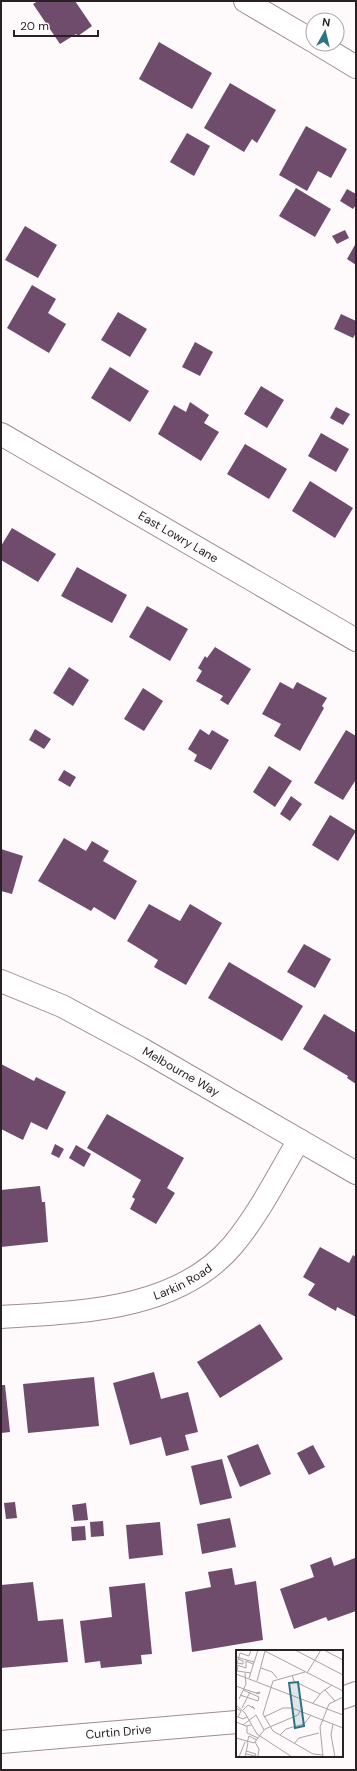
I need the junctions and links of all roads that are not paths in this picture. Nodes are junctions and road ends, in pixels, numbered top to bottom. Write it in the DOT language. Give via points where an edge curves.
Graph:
graph roads {
  1 [pos="245,1"];
  2 [pos="305,36"];
  3 [pos="331,52"];
  4 [pos="356,67"];
  5 [pos="1,434"];
  6 [pos="356,640"];
  7 [pos="1,981"];
  8 [pos="299,1140"];
  9 [pos="356,1173"];
  10 [pos="1,1317"];
  11 [pos="356,1693"];
  12 [pos="343,1698"];
  13 [pos="236,1722"];
  14 [pos="1,1742"];
  1 -- 2 [label="street"];
  3 -- 4 [label="street"];
  5 -- 6 [label="street, East Lowry Lane"];
  7 -- 8 [label="street, Melbourne Way" via="62,1006"];
  8 -- 9 [label="street, Melbourne Way"];
  8 -- 10 [label="street, Larkin Road" via="252,1220 227,1251 196,1277 170,1291 138,1302 63,1313"];
  11 -- 12 [label="street"];
  13 -- 14 [label="street, Curtin Drive"];
}
